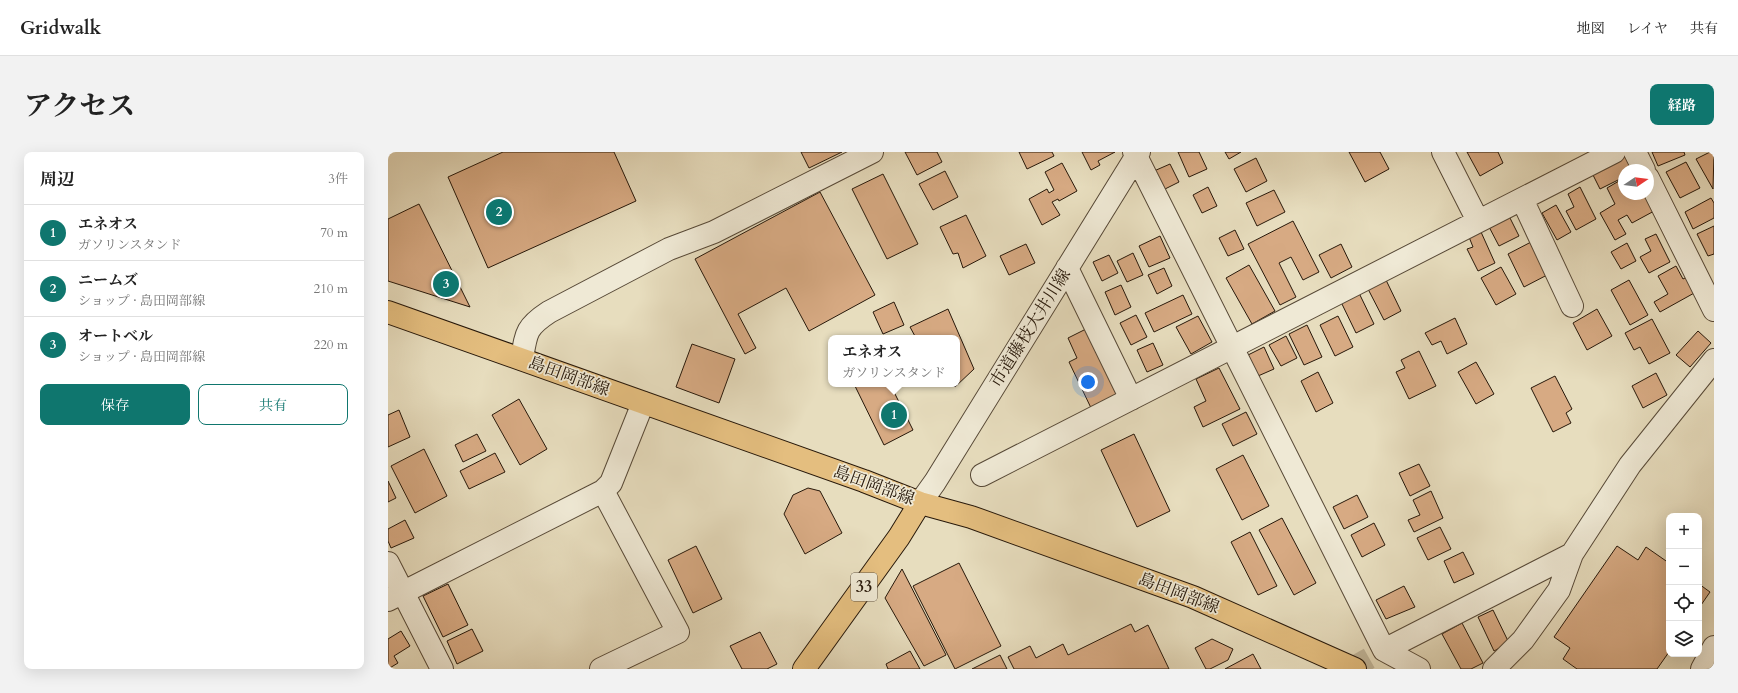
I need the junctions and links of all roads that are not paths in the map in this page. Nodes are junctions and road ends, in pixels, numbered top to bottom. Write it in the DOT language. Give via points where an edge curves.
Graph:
graph roads {
  1 [pos="872,152"];
  2 [pos="1443,152"];
  3 [pos="1614,152"];
  4 [pos="1635,152"];
  5 [pos="1136,154"];
  6 [pos="1641,164"];
  7 [pos="1654,190"];
  8 [pos="1522,199"];
  9 [pos="1478,221"];
  10 [pos="1067,268"];
  11 [pos="1572,306"];
  12 [pos="1714,310"];
  13 [pos="388,312"];
  14 [pos="1232,347"];
  15 [pos="522,359"];
  16 [pos="1714,360"];
  17 [pos="1131,399"];
  18 [pos="643,403"];
  19 [pos="982,475"];
  20 [pos="603,491"];
  21 [pos="920,503"];
  22 [pos="1572,554"];
  23 [pos="388,563"];
  24 [pos="395,596"];
  25 [pos="1714,647"];
  26 [pos="1384,650"];
  27 [pos="442,669"];
  28 [pos="601,669"];
  29 [pos="804,669"];
  30 [pos="1355,669"];
  31 [pos="1419,669"];
  32 [pos="1494,669"];
  33 [pos="1702,669"];
  1 -- 15 [label="street" via="714,232 669,249 549,312 535,322 526,334"];
  2 -- 9 [label="street"];
  3 -- 8 [label="street"];
  4 -- 6 [label="street"];
  5 -- 10 [label="street, 市道藤枝大井川線"];
  5 -- 14 [label="street"];
  7 -- 12 [label="street"];
  8 -- 9 [label="street"];
  8 -- 11 [label="street"];
  9 -- 14 [label="street"];
  10 -- 17 [label="street"];
  10 -- 21 [label="street, 市道藤枝大井川線"];
  13 -- 15 [label="main road, 島田岡部線"];
  14 -- 17 [label="street"];
  14 -- 26 [label="street"];
  15 -- 18 [label="main road, 島田岡部線"];
  16 -- 22 [label="street" via="1630,464"];
  17 -- 19 [label="street"];
  18 -- 20 [label="street" via="611,483"];
  18 -- 21 [label="main road, 島田岡部線"];
  20 -- 24 [label="street"];
  20 -- 28 [label="street" via="678,632"];
  21 -- 29 [label="main road, 33" via="899,537"];
  21 -- 30 [label="main road, 島田岡部線" via="971,517 1193,597"];
  22 -- 26 [label="street"];
  22 -- 32 [label="street" via="1559,590 1523,640"];
  23 -- 24 [label="street"];
  24 -- 27 [label="street"];
  25 -- 33 [label="street"];
  26 -- 31 [label="street"];
}
